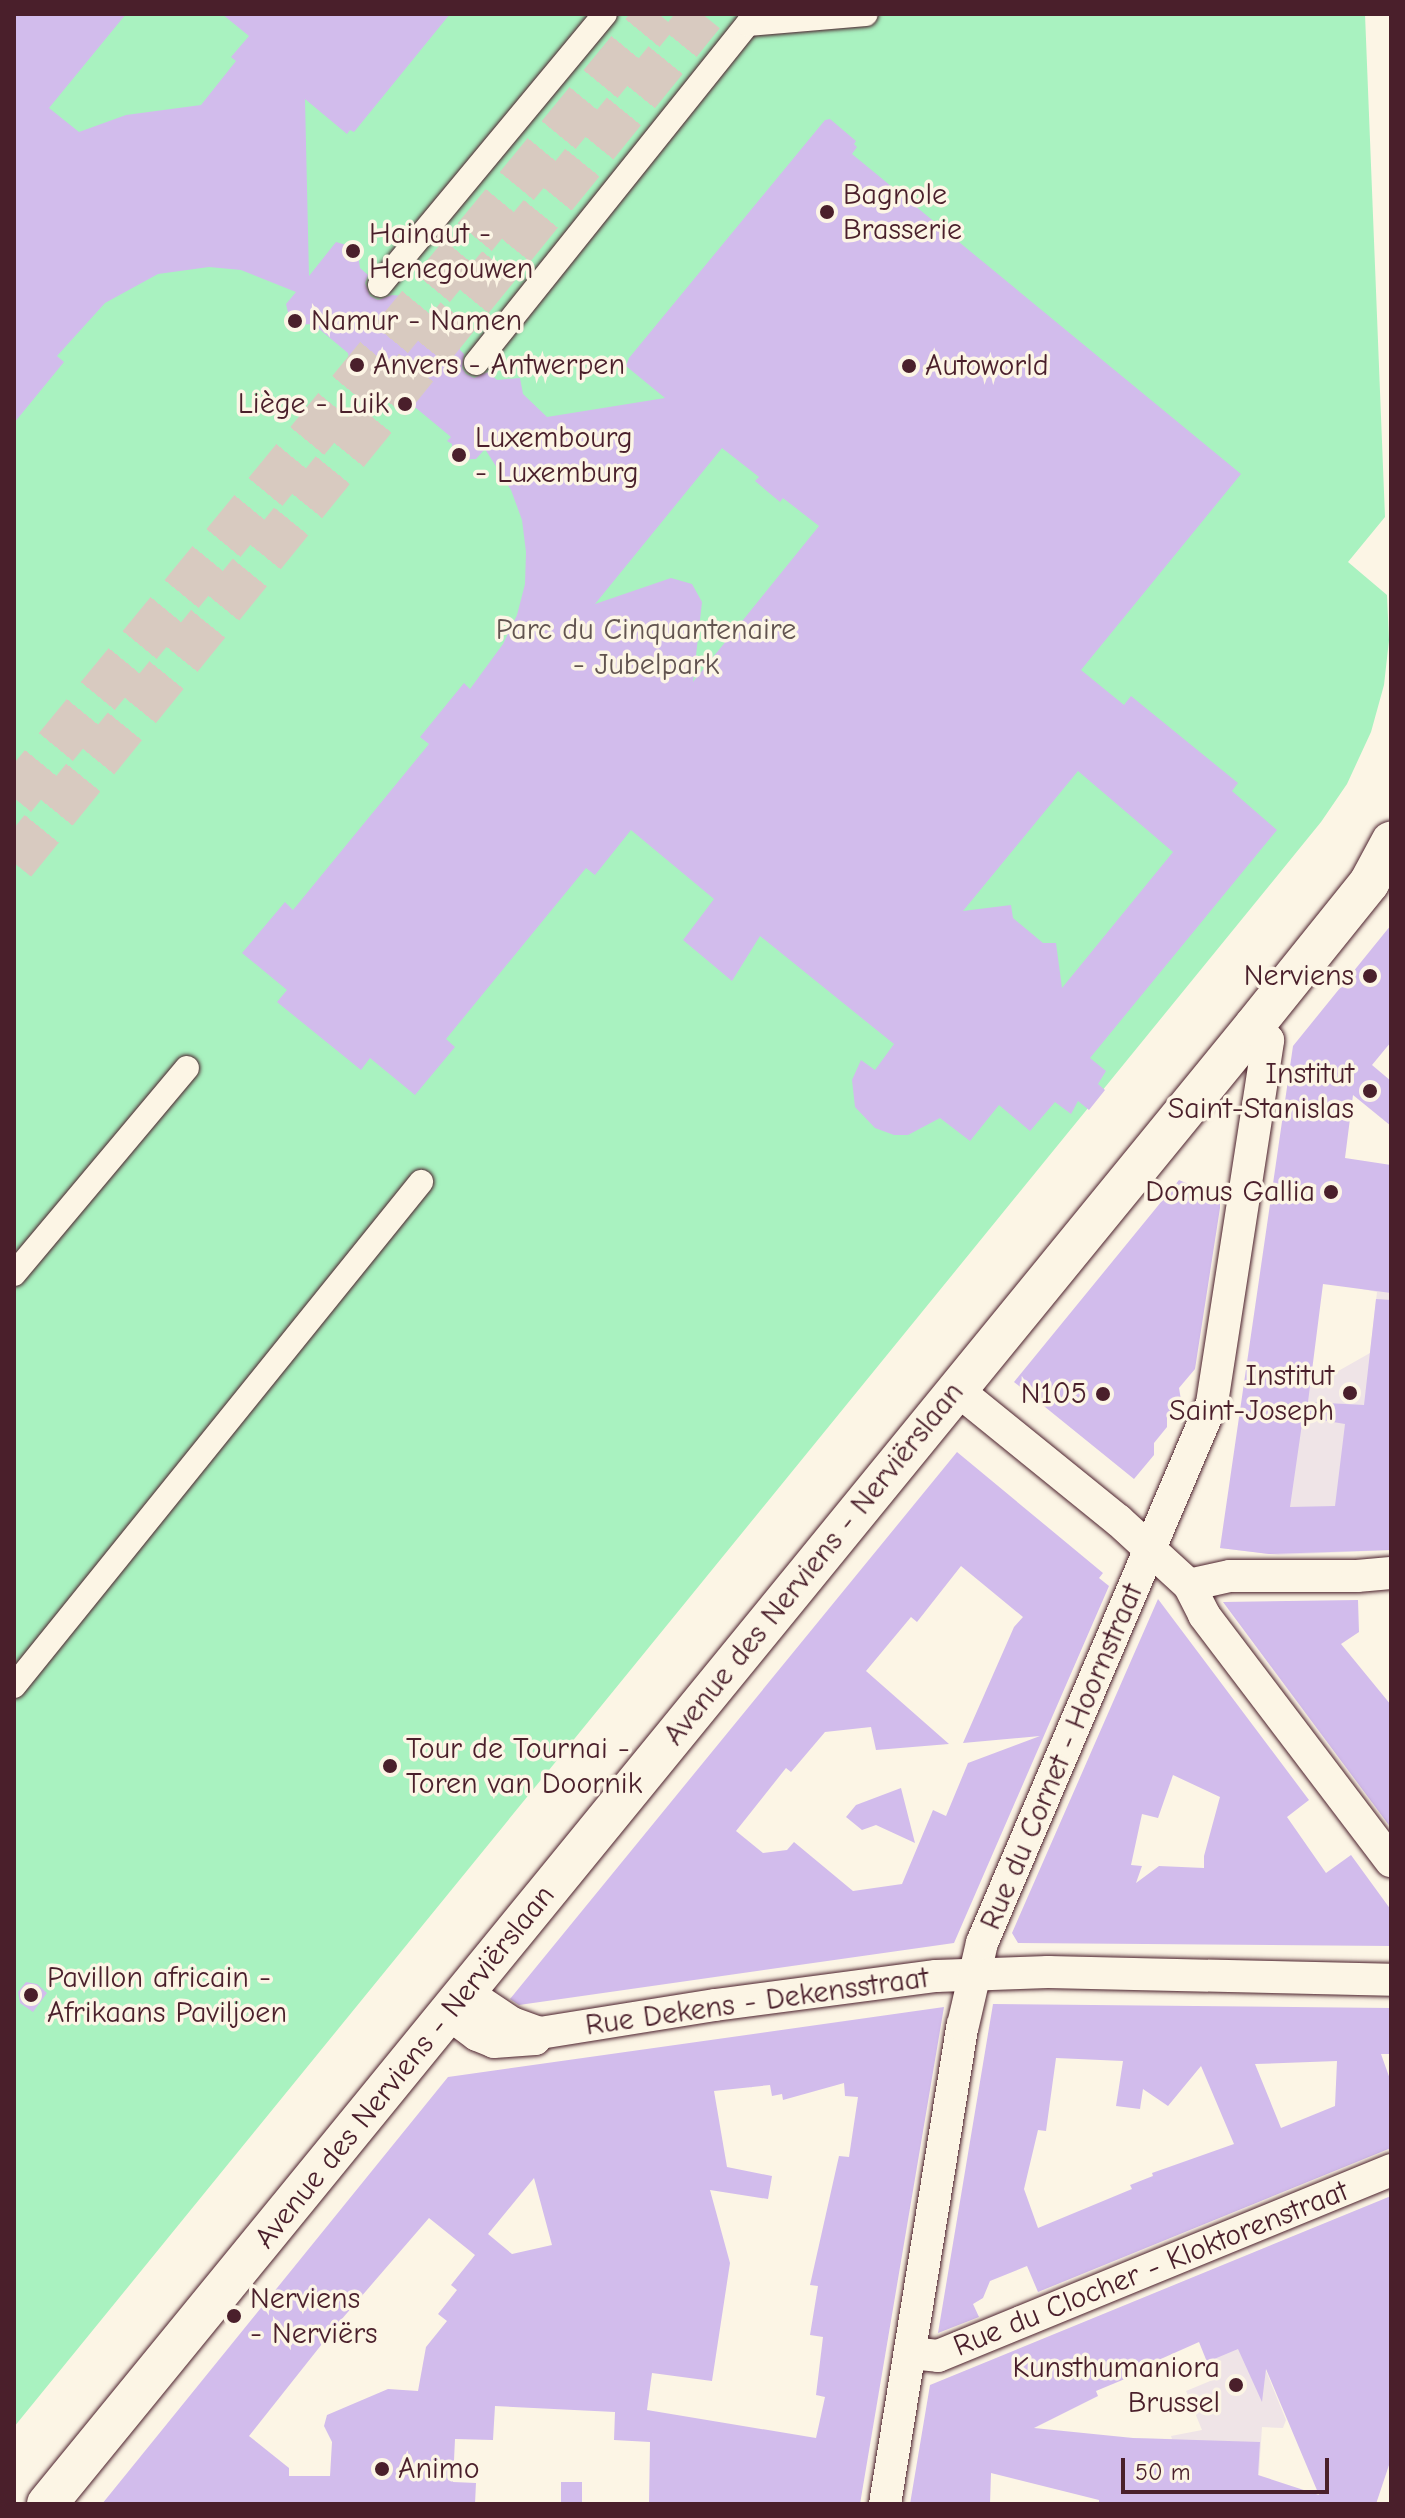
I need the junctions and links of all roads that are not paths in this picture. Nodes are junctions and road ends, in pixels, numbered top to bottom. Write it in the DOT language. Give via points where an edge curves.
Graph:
graph roads {
  1 [pos="605,14"];
  2 [pos="866,14"];
  3 [pos="748,19"];
  4 [pos="380,285"];
  5 [pos="476,363"];
  6 [pos="1391,842"];
  7 [pos="1254,1026"];
  8 [pos="187,1068"];
  9 [pos="421,1182"];
  10 [pos="14,1274"];
  11 [pos="956,1389"];
  12 [pos="1151,1550"];
  13 [pos="1391,1573"];
  14 [pos="1189,1585"];
  15 [pos="14,1686"];
  16 [pos="1391,1861"];
  17 [pos="975,1974"];
  18 [pos="1391,1980"];
  19 [pos="458,2003"];
  20 [pos="1391,2170"];
  21 [pos="910,2353"];
  22 [pos="76,2486"];
  23 [pos="47,2504"];
  24 [pos="885,2504"];
  1 -- 4 [label="street"];
  2 -- 3 [label="street"];
  3 -- 5 [label="street"];
  6 -- 7 [label="street, Avenue des Nerviens - Nerviërslaan" via="1369,883"];
  7 -- 11 [label="street, Avenue des Nerviens - Nerviërslaan"];
  7 -- 12 [label="street, Rue du Cornet - Hoornstraat" via="1268,1040 1212,1403"];
  8 -- 10 [label="street"];
  9 -- 15 [label="street"];
  11 -- 12 [label="street"];
  11 -- 19 [label="street, Avenue des Nerviens - Nerviërslaan"];
  12 -- 14 [label="street"];
  12 -- 17 [label="street, Rue du Cornet - Hoornstraat" via="987,1927"];
  13 -- 14 [label="street" via="1230,1576"];
  14 -- 16 [label="street" via="1204,1615"];
  17 -- 18 [label="street, Rue Dekens - Dekensstraat"];
  17 -- 19 [label="street, Rue Dekens - Dekensstraat" via="715,2005 494,2042 477,2035"];
  17 -- 21 [label="street, Rue du Cornet - Hoornstraat"];
  19 -- 22 [label="street, Avenue des Nerviens - Nerviërslaan"];
  20 -- 21 [label="street, Rue du Clocher - Kloktorenstraat" via="938,2356"];
  21 -- 24 [label="street, Rue du Cornet - Hoornstraat"];
  22 -- 23 [label="street, Avenue des Nerviens - Nerviërslaan"];
}
